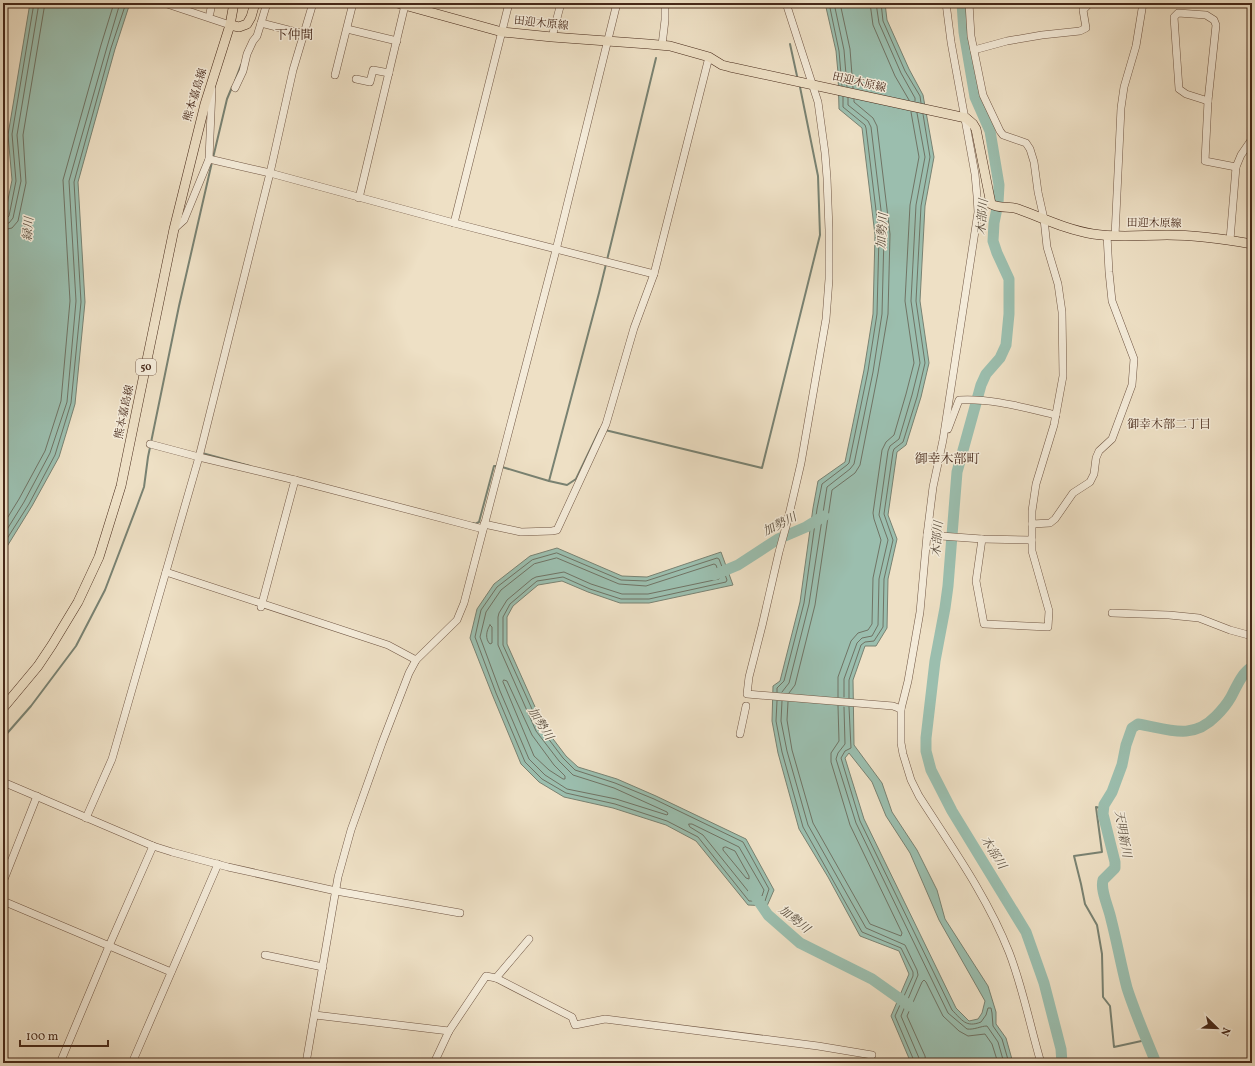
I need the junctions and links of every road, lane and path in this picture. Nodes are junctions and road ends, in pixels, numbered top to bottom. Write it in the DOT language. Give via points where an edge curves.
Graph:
graph roads {
  1 [pos="164,3"];
  2 [pos="212,3"];
  3 [pos="234,3"];
  4 [pos="255,3"];
  5 [pos="268,3"];
  6 [pos="312,3"];
  7 [pos="353,3"];
  8 [pos="509,3"];
  9 [pos="561,3"];
  10 [pos="617,3"];
  11 [pos="665,3"];
  12 [pos="786,3"];
  13 [pos="946,3"];
  14 [pos="970,3"];
  15 [pos="1090,3"];
  16 [pos="1143,3"];
  17 [pos="401,4"];
  18 [pos="210,12"];
  19 [pos="261,23"];
  20 [pos="227,24"];
  21 [pos="347,29"];
  22 [pos="502,32"];
  23 [pos="304,34"];
  24 [pos="552,37"];
  25 [pos="397,41"];
  26 [pos="607,42"];
  27 [pos="662,45"];
  28 [pos="974,50"];
  29 [pos="710,57"];
  30 [pos="389,73"];
  31 [pos="335,75"];
  32 [pos="356,79"];
  33 [pos="212,83"];
  34 [pos="812,84"];
  35 [pos="235,88"];
  36 [pos="1208,101"];
  37 [pos="966,118"];
  38 [pos="1252,139"];
  39 [pos="209,159"];
  40 [pos="1236,167"];
  41 [pos="270,173"];
  42 [pos="359,198"];
  43 [pos="1044,219"];
  44 [pos="454,223"];
  45 [pos="174,229"];
  46 [pos="1111,235"];
  47 [pos="1230,240"];
  48 [pos="1252,244"];
  49 [pos="556,250"];
  50 [pos="654,274"];
  51 [pos="1056,415"];
  52 [pos="943,440"];
  53 [pos="150,444"];
  54 [pos="199,457"];
  55 [pos="294,480"];
  56 [pos="1032,524"];
  57 [pos="483,527"];
  58 [pos="927,535"];
  59 [pos="982,539"];
  60 [pos="1032,540"];
  61 [pos="166,572"];
  62 [pos="262,603"];
  63 [pos="1112,613"];
  64 [pos="1252,636"];
  65 [pos="416,660"];
  66 [pos="5,705"];
  67 [pos="746,706"];
  68 [pos="897,707"];
  69 [pos="3,712"];
  70 [pos="740,734"];
  71 [pos="3,782"];
  72 [pos="38,796"];
  73 [pos="86,818"];
  74 [pos="153,846"];
  75 [pos="218,864"];
  76 [pos="3,882"];
  77 [pos="336,891"];
  78 [pos="3,901"];
  79 [pos="460,913"];
  80 [pos="529,939"];
  81 [pos="109,946"];
  82 [pos="265,955"];
  83 [pos="323,966"];
  84 [pos="171,972"];
  85 [pos="496,978"];
  86 [pos="314,1015"];
  87 [pos="449,1031"];
  88 [pos="872,1055"];
  89 [pos="60,1063"];
  90 [pos="132,1063"];
  91 [pos="306,1063"];
  92 [pos="434,1063"];
  93 [pos="1041,1063"];
  1 -- 20 [label="street"];
  2 -- 18 [label="street"];
  3 -- 20 [label="main road, 熊本嘉島線 / 50"];
  4 -- 20 [label="main road" via="247,24 239,27"];
  5 -- 19 [label="street"];
  6 -- 23 [label="street"];
  7 -- 21 [label="street"];
  8 -- 22 [label="street"];
  9 -- 24 [label="street"];
  10 -- 26 [label="street"];
  11 -- 27 [label="street"];
  12 -- 34 [label="street"];
  13 -- 37 [label="street"];
  14 -- 28 [label="street"];
  15 -- 28 [label="street" via="1083,10 1086,28 1080,31 1007,41"];
  16 -- 46 [label="street" via="1121,108"];
  17 -- 22 [label="main road, 田迎木原線"];
  17 -- 25 [label="street"];
  19 -- 23 [label="street"];
  19 -- 35 [label="street"];
  20 -- 33 [label="main road, 熊本嘉島線 / 50"];
  21 -- 25 [label="street"];
  21 -- 31 [label="street"];
  22 -- 24 [label="main road, 田迎木原線"];
  22 -- 44 [label="street"];
  23 -- 41 [label="street" via="293,70"];
  24 -- 26 [label="main road, 田迎木原線"];
  25 -- 30 [label="street"];
  26 -- 27 [label="main road, 田迎木原線"];
  26 -- 49 [label="street"];
  27 -- 29 [label="main road, 田迎木原線"];
  28 -- 43 [label="street" via="983,95 1000,131 1003,135 1026,143 1030,149"];
  29 -- 34 [label="main road, 田迎木原線" via="722,65"];
  29 -- 50 [label="street"];
  30 -- 32 [label="street" via="373,70 370,82"];
  30 -- 42 [label="street"];
  33 -- 39 [label="street"];
  33 -- 45 [label="main road, 熊本嘉島線 / 50"];
  34 -- 37 [label="main road, 田迎木原線"];
  34 -- 68 [label="street" via="818,102 827,178 829,265 826,319 801,463 747,694"];
  36 -- 36 [label="street" via="1179,89 1174,17 1178,13 1206,16 1214,20 1216,26"];
  36 -- 40 [label="street" via="1204,161"];
  37 -- 43 [label="main road, 田迎木原線" via="976,129 991,204 1014,208"];
  37 -- 52 [label="street" via="978,212"];
  38 -- 40 [label="street"];
  39 -- 41 [label="street"];
  39 -- 45 [label="street" via="184,220"];
  40 -- 47 [label="street"];
  41 -- 42 [label="street"];
  41 -- 54 [label="street"];
  42 -- 44 [label="street"];
  43 -- 46 [label="main road, 田迎木原線" via="1080,232"];
  43 -- 51 [label="street" via="1047,247 1058,284 1062,312 1063,376"];
  44 -- 49 [label="street"];
  45 -- 66 [label="main road, 熊本嘉島線 / 50" via="121,486 99,557 78,602 52,645"];
  46 -- 47 [label="main road, 田迎木原線" via="1173,235"];
  46 -- 56 [label="street" via="1109,272 1112,301 1134,359 1132,385 1112,439 1099,451 1090,482 1073,493 1050,523"];
  47 -- 48 [label="main road, 田迎木原線"];
  49 -- 50 [label="street"];
  49 -- 57 [label="street"];
  50 -- 57 [label="street" via="634,328 606,424 557,530 521,532"];
  51 -- 52 [label="street" via="990,402 959,400"];
  51 -- 56 [label="street" via="1036,484"];
  52 -- 58 [label="street" via="933,487"];
  53 -- 54 [label="street"];
  54 -- 55 [label="street"];
  54 -- 61 [label="street"];
  55 -- 57 [label="street"];
  55 -- 62 [label="street"];
  56 -- 60 [label="street"];
  57 -- 65 [label="street" via="464,603 457,620"];
  58 -- 59 [label="street"];
  58 -- 68 [label="street" via="920,612 908,681"];
  59 -- 60 [label="street"];
  59 -- 60 [label="street" via="976,581 984,624 1048,627 1049,611 1032,551"];
  61 -- 62 [label="street" via="260,608"];
  61 -- 73 [label="street" via="112,759"];
  62 -- 65 [label="street" via="388,644"];
  63 -- 64 [label="street" via="1198,618"];
  65 -- 77 [label="street" via="382,743 351,830"];
  66 -- 69 [label="street"];
  67 -- 70 [label="street"];
  68 -- 93 [label="street" via="902,754 911,780 992,912 1022,988"];
  71 -- 72 [label="street"];
  72 -- 73 [label="street"];
  72 -- 76 [label="street"];
  73 -- 74 [label="street"];
  74 -- 75 [label="street"];
  74 -- 81 [label="street"];
  75 -- 77 [label="street"];
  75 -- 84 [label="street"];
  77 -- 79 [label="street"];
  77 -- 83 [label="street"];
  78 -- 81 [label="street"];
  80 -- 85 [label="street"];
  81 -- 84 [label="street"];
  81 -- 89 [label="street"];
  82 -- 83 [label="street"];
  83 -- 86 [label="street"];
  84 -- 90 [label="street"];
  85 -- 87 [label="street" via="486,976"];
  85 -- 88 [label="street" via="572,1017 575,1025 605,1019"];
  86 -- 87 [label="street"];
  86 -- 91 [label="street"];
  87 -- 92 [label="street"];
}
